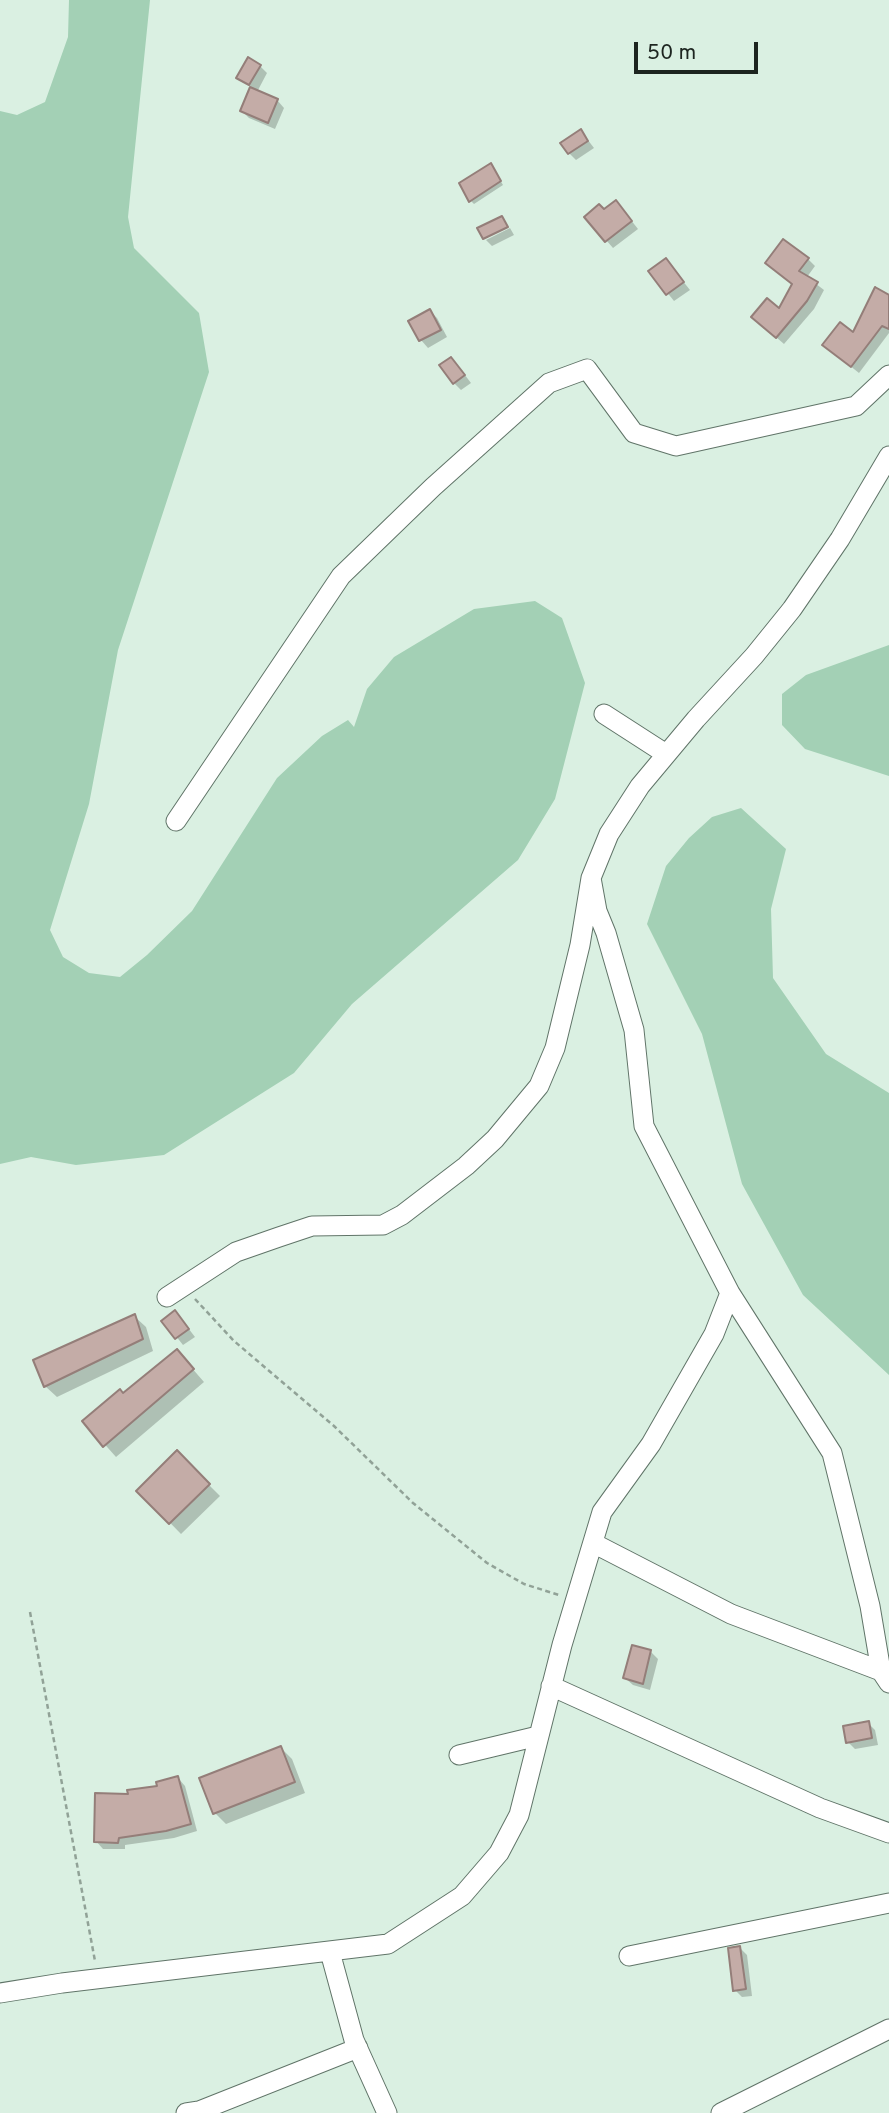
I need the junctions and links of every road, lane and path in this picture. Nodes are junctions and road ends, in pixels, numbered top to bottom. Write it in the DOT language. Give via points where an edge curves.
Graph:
graph roads {
  1 [pos="889,375"];
  2 [pos="889,456"];
  3 [pos="604,714"];
  4 [pos="666,754"];
  5 [pos="176,821"];
  6 [pos="591,878"];
  7 [pos="175,1292"];
  8 [pos="730,1293"];
  9 [pos="593,1543"];
  10 [pos="576,1600"];
  11 [pos="30,1612"];
  12 [pos="885,1677"];
  13 [pos="551,1686"];
  14 [pos="538,1736"];
  15 [pos="459,1755"];
  16 [pos="889,1833"];
  17 [pos="889,1903"];
  18 [pos="330,1952"];
  19 [pos="629,1956"];
  20 [pos="98,1978"];
  21 [pos="0,1993"];
  22 [pos="889,2029"];
  23 [pos="358,2048"];
  24 [pos="186,2113"];
  25 [pos="387,2113"];
  26 [pos="721,2113"];
  1 -- 5 [label="street" via="856,405 676,446 635,433 587,369 549,383 341,576"];
  2 -- 4 [label="street" via="792,609"];
  3 -- 4 [label="street"];
  4 -- 6 [label="street" via="609,834"];
  6 -- 7 [label="street" via="555,1048 539,1086 495,1139 445,1182 383,1225 312,1226 236,1252"];
  6 -- 8 [label="street" via="634,1030 644,1126"];
  7 -- 10 [label="path" via="487,1563 524,1584"];
  8 -- 9 [label="street" via="715,1334 651,1444 603,1512"];
  8 -- 12 [label="street" via="832,1453"];
  9 -- 10 [label="street"];
  9 -- 12 [label="street" via="731,1614"];
  10 -- 13 [label="street"];
  11 -- 20 [label="path"];
  13 -- 14 [label="street"];
  13 -- 16 [label="street" via="820,1808"];
  14 -- 15 [label="street"];
  14 -- 18 [label="street" via="519,1815 499,1853 462,1896 388,1944"];
  17 -- 19 [label="street"];
  18 -- 20 [label="street"];
  18 -- 23 [label="street"];
  20 -- 21 [label="street"];
  22 -- 26 [label="street"];
  23 -- 24 [label="street"];
  23 -- 25 [label="street"];
}
